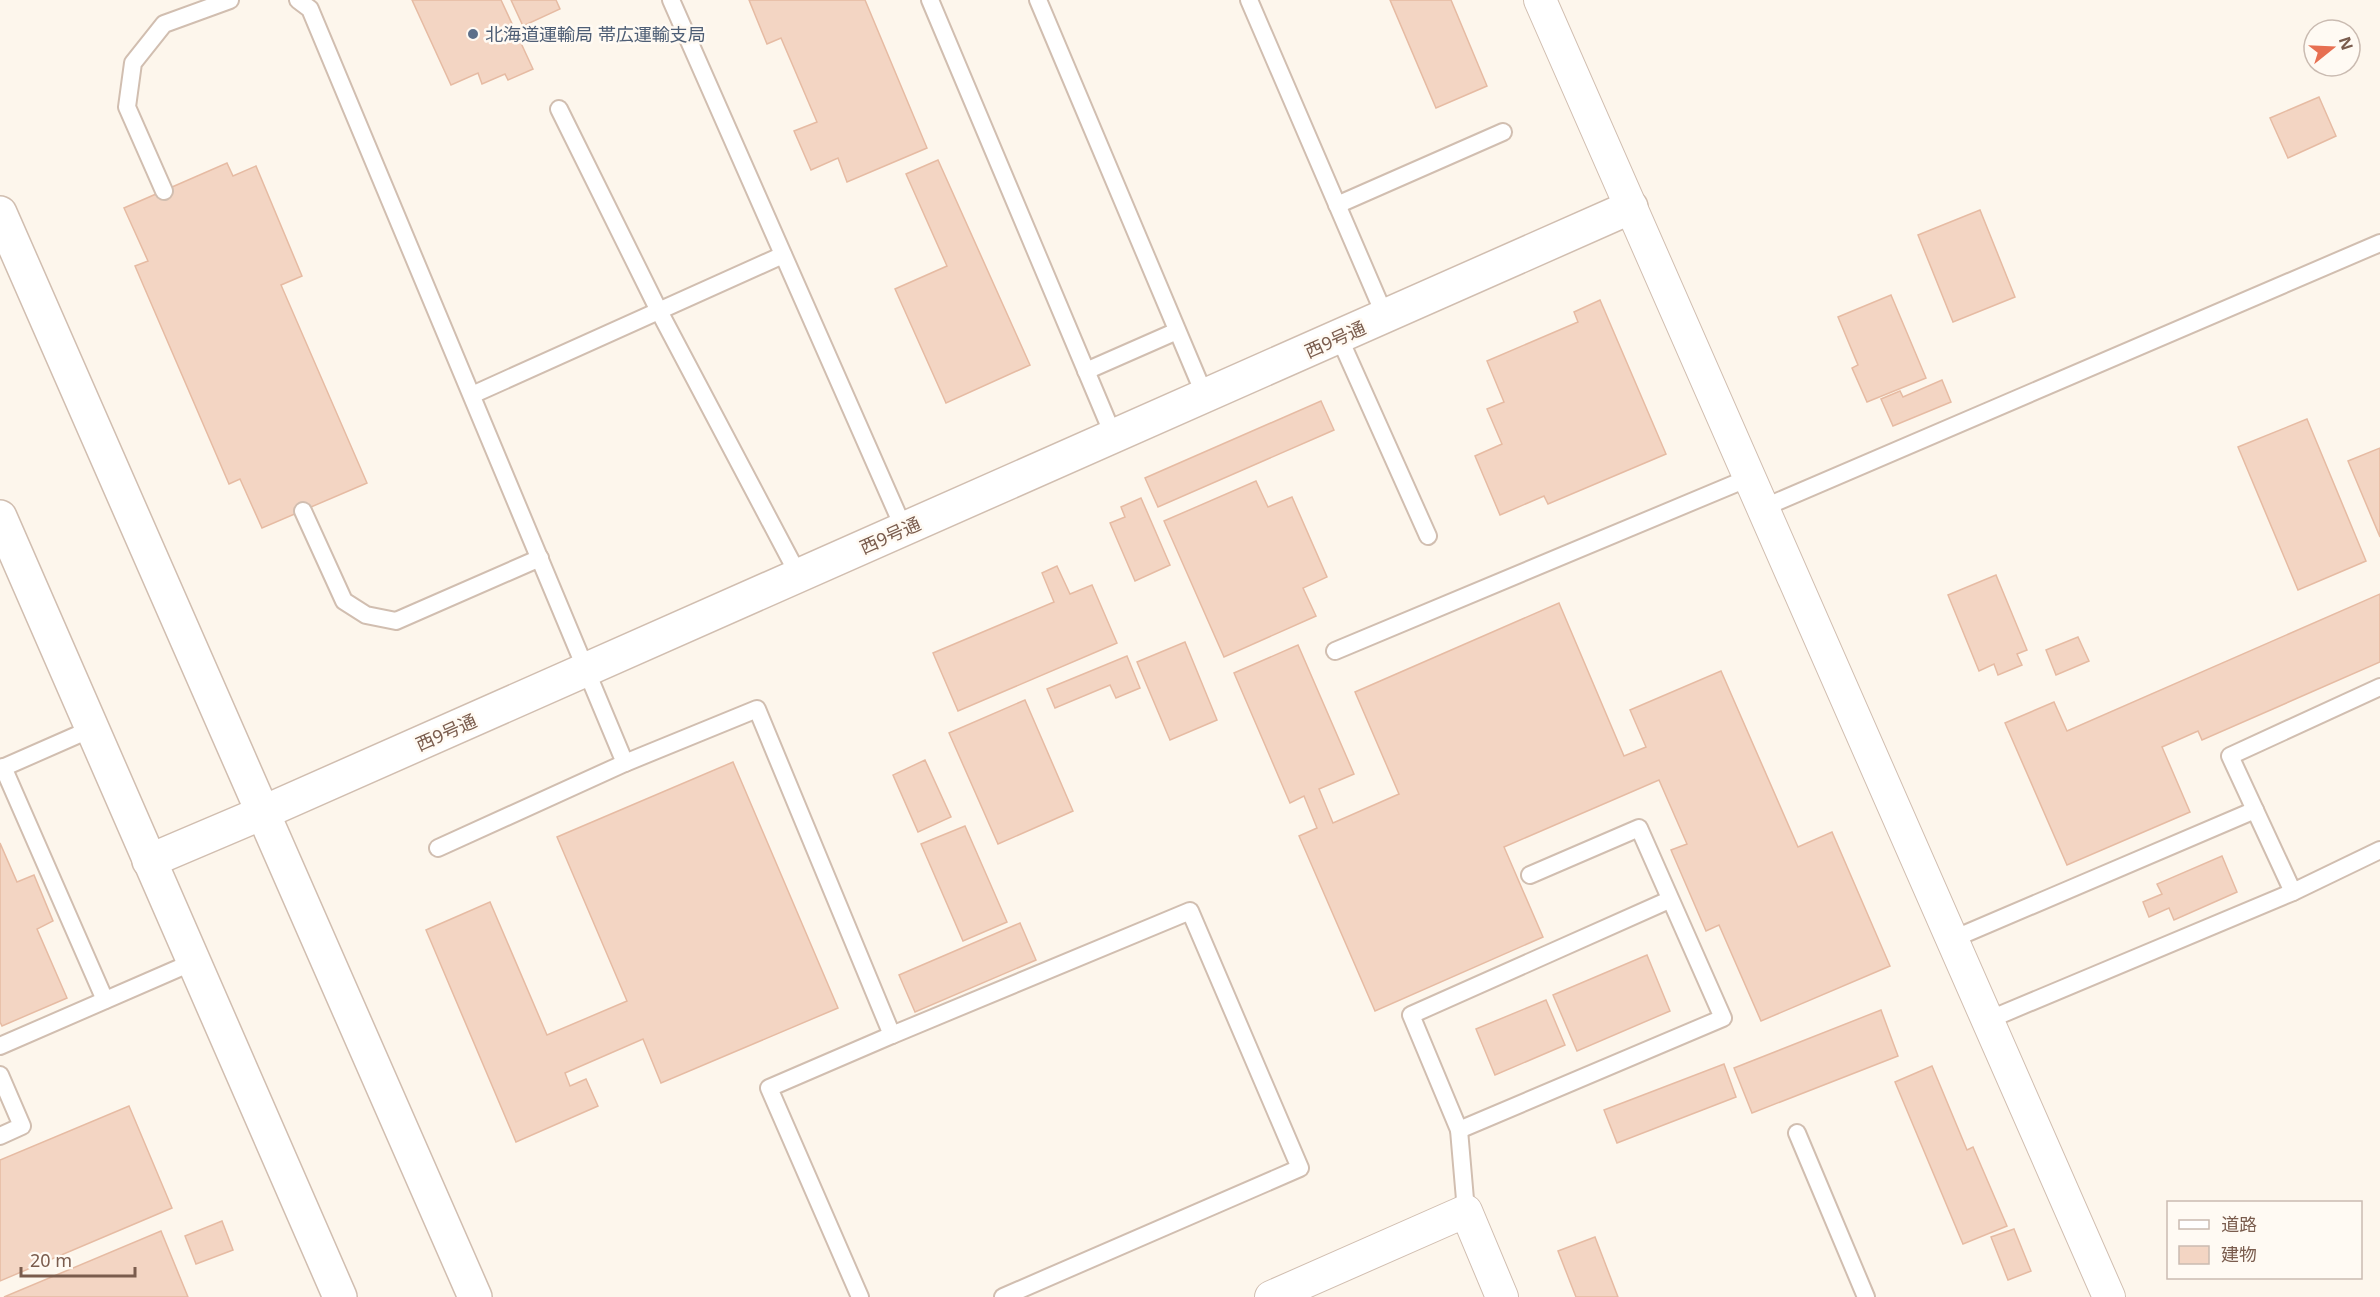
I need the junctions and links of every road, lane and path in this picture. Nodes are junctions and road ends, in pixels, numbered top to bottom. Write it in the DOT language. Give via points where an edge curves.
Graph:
graph roads {
  1 [pos="230,0"];
  2 [pos="297,0"];
  3 [pos="670,0"];
  4 [pos="930,0"];
  5 [pos="1038,0"];
  6 [pos="1249,0"];
  7 [pos="1540,0"];
  8 [pos="559,109"];
  9 [pos="1503,132"];
  10 [pos="164,191"];
  11 [pos="1337,205"];
  12 [pos="1631,207"];
  13 [pos="0,213"];
  14 [pos="2380,243"];
  15 [pos="783,255"];
  16 [pos="659,311"];
  17 [pos="1385,316"];
  18 [pos="1177,332"];
  19 [pos="1339,337"];
  20 [pos="1086,371"];
  21 [pos="472,395"];
  22 [pos="1205,396"];
  23 [pos="1114,437"];
  24 [pos="1751,477"];
  25 [pos="1764,507"];
  26 [pos="303,511"];
  27 [pos="0,517"];
  28 [pos="904,530"];
  29 [pos="1428,536"];
  30 [pos="540,558"];
  31 [pos="799,576"];
  32 [pos="1335,651"];
  33 [pos="586,670"];
  34 [pos="2380,687"];
  35 [pos="91,729"];
  36 [pos="625,763"];
  37 [pos="2,768"];
  38 [pos="2255,810"];
  39 [pos="262,813"];
  40 [pos="438,848"];
  41 [pos="2380,850"];
  42 [pos="149,861"];
  43 [pos="1530,875"];
  44 [pos="2293,892"];
  45 [pos="1669,900"];
  46 [pos="1953,939"];
  47 [pos="193,962"];
  48 [pos="105,1000"];
  49 [pos="1988,1020"];
  50 [pos="891,1035"];
  51 [pos="0,1046"];
  52 [pos="0,1075"];
  53 [pos="1459,1130"];
  54 [pos="1797,1133"];
  55 [pos="0,1136"];
  56 [pos="1466,1211"];
  57 [pos="340,1297"];
  58 [pos="475,1297"];
  59 [pos="860,1297"];
  60 [pos="1003,1297"];
  61 [pos="1271,1297"];
  62 [pos="1502,1297"];
  63 [pos="1866,1297"];
  64 [pos="2109,1297"];
  1 -- 10 [label="lane" via="164,24 133,63 127,107"];
  2 -- 21 [label="lane" via="310,9"];
  3 -- 15 [label="lane"];
  4 -- 20 [label="lane"];
  5 -- 18 [label="lane"];
  6 -- 11 [label="lane"];
  7 -- 12 [label="street"];
  8 -- 16 [label="lane"];
  9 -- 11 [label="lane"];
  11 -- 17 [label="lane"];
  12 -- 17 [label="street, 西9号通"];
  12 -- 24 [label="street"];
  13 -- 39 [label="street"];
  14 -- 25 [label="lane"];
  15 -- 16 [label="lane"];
  15 -- 28 [label="lane"];
  16 -- 21 [label="lane"];
  16 -- 31 [label="lane"];
  17 -- 19 [label="street, 西9号通"];
  18 -- 20 [label="lane"];
  18 -- 22 [label="lane"];
  19 -- 22 [label="street, 西9号通"];
  19 -- 29 [label="lane"];
  20 -- 23 [label="lane"];
  21 -- 30 [label="lane"];
  22 -- 23 [label="street, 西9号通"];
  23 -- 28 [label="street, 西9号通"];
  24 -- 25 [label="street"];
  24 -- 32 [label="lane"];
  25 -- 46 [label="street"];
  26 -- 30 [label="lane" via="344,601 366,615 396,621"];
  27 -- 35 [label="street"];
  28 -- 31 [label="street, 西9号通"];
  30 -- 33 [label="lane"];
  31 -- 33 [label="street, 西9号通"];
  33 -- 36 [label="lane"];
  33 -- 39 [label="street, 西9号通"];
  34 -- 38 [label="lane" via="2230,756"];
  35 -- 37 [label="lane"];
  35 -- 42 [label="street"];
  36 -- 40 [label="lane"];
  36 -- 50 [label="lane" via="757,709"];
  37 -- 48 [label="lane"];
  38 -- 44 [label="lane"];
  38 -- 46 [label="lane"];
  39 -- 42 [label="street, 西9号通"];
  39 -- 58 [label="street"];
  41 -- 44 [label="lane"];
  42 -- 47 [label="street"];
  43 -- 45 [label="lane" via="1639,828"];
  44 -- 49 [label="lane"];
  45 -- 53 [label="lane" via="1410,1015"];
  45 -- 53 [label="lane" via="1723,1018"];
  46 -- 49 [label="street"];
  47 -- 48 [label="lane"];
  47 -- 57 [label="street"];
  48 -- 51 [label="lane"];
  49 -- 64 [label="street"];
  50 -- 59 [label="lane" via="770,1088"];
  50 -- 60 [label="lane" via="1190,911 1300,1168"];
  52 -- 55 [label="lane" via="22,1126"];
  53 -- 56 [label="lane"];
  54 -- 63 [label="lane"];
  56 -- 61 [label="street"];
  56 -- 62 [label="street"];
}
